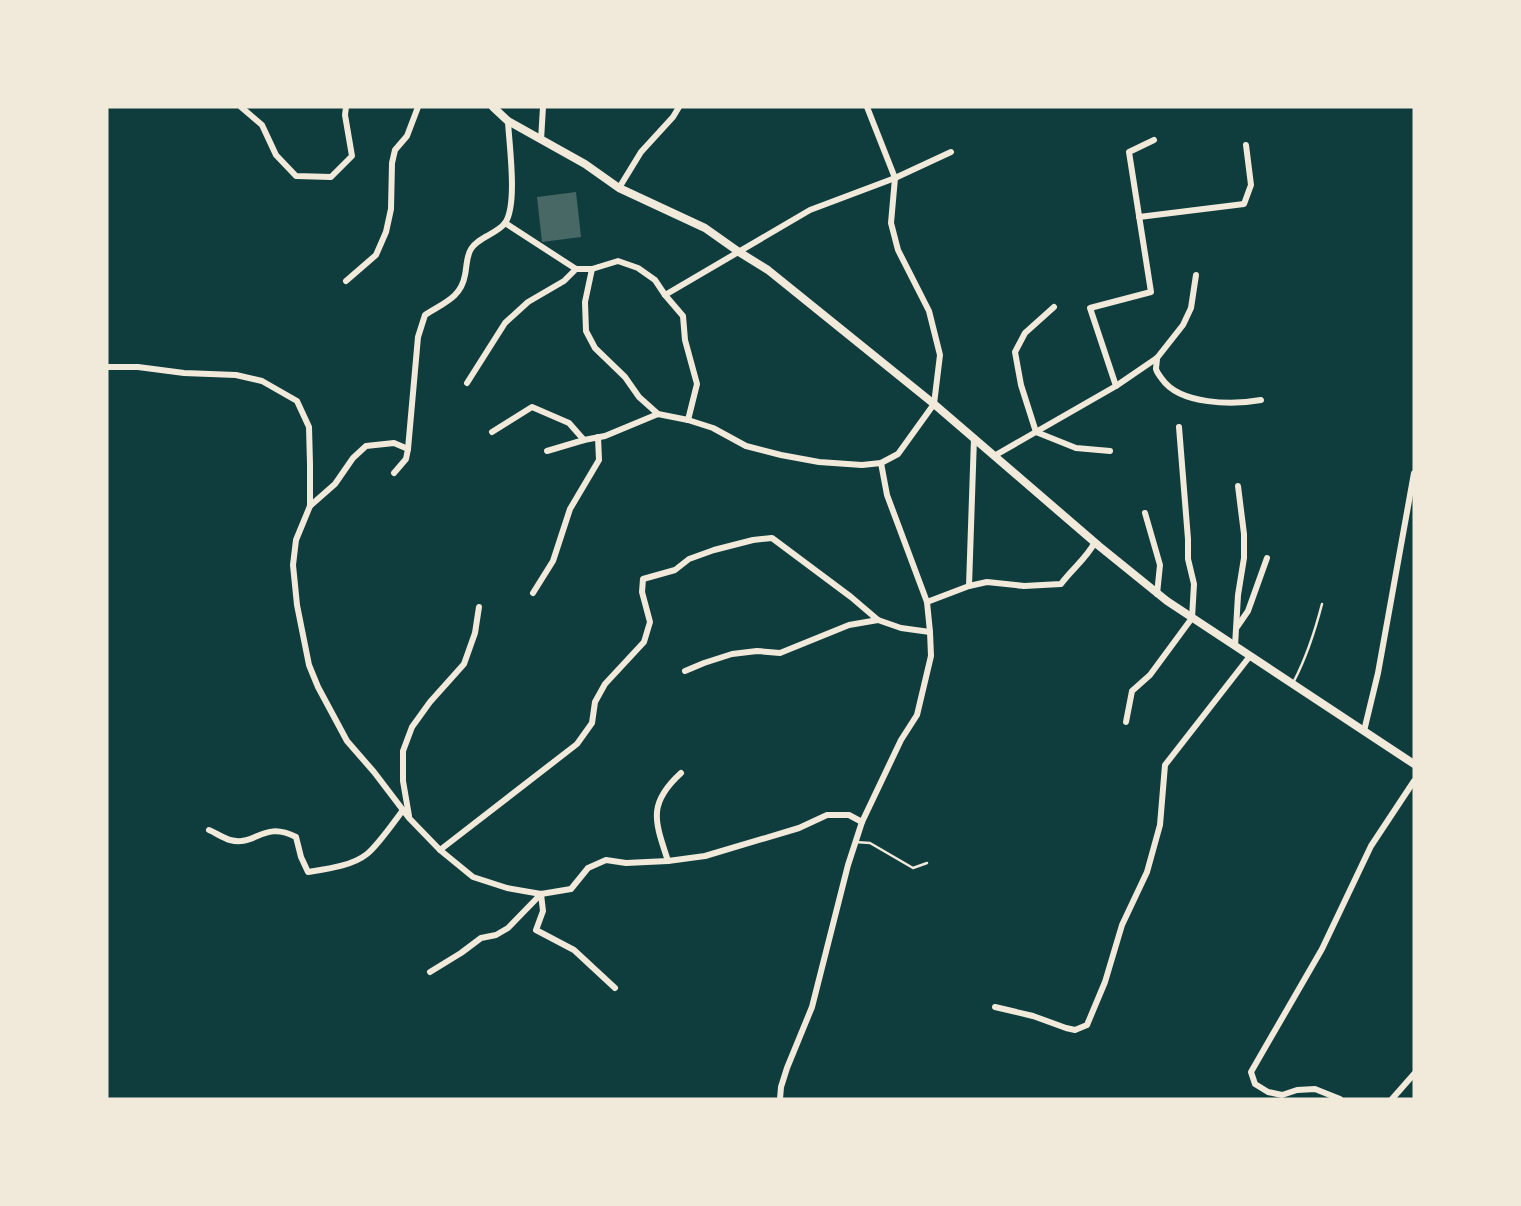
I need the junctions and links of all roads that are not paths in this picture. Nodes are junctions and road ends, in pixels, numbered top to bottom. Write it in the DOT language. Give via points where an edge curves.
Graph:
graph roads {
  1 [pos="241,107"];
  2 [pos="346,107"];
  3 [pos="418,107"];
  4 [pos="493,107"];
  5 [pos="543,107"];
  6 [pos="679,107"];
  7 [pos="867,107"];
  8 [pos="508,121"];
  9 [pos="541,140"];
  10 [pos="1154,140"];
  11 [pos="1246,145"];
  12 [pos="951,152"];
  13 [pos="895,178"];
  14 [pos="619,188"];
  15 [pos="1139,217"];
  16 [pos="505,223"];
  17 [pos="739,252"];
  18 [pos="576,269"];
  19 [pos="592,269"];
  20 [pos="1196,275"];
  21 [pos="346,281"];
  22 [pos="665,295"];
  23 [pos="1054,307"];
  24 [pos="1157,358"];
  25 [pos="107,367"];
  26 [pos="467,383"];
  27 [pos="1116,386"];
  28 [pos="1261,400"];
  29 [pos="934,404"];
  30 [pos="658,414"];
  31 [pos="688,420"];
  32 [pos="1179,427"];
  33 [pos="492,432"];
  34 [pos="1036,432"];
  35 [pos="598,437"];
  36 [pos="974,438"];
  37 [pos="584,440"];
  38 [pos="408,449"];
  39 [pos="547,451"];
  40 [pos="1110,452"];
  41 [pos="994,456"];
  42 [pos="881,463"];
  43 [pos="1414,473"];
  44 [pos="394,474"];
  45 [pos="1238,486"];
  46 [pos="310,506"];
  47 [pos="1145,513"];
  48 [pos="1094,542"];
  49 [pos="1267,558"];
  50 [pos="969,586"];
  51 [pos="533,593"];
  52 [pos="1157,594"];
  53 [pos="927,602"];
  54 [pos="1322,604"];
  55 [pos="479,607"];
  56 [pos="1192,618"];
  57 [pos="878,620"];
  58 [pos="1236,628"];
  59 [pos="930,632"];
  60 [pos="1235,646"];
  61 [pos="1250,656"];
  62 [pos="685,671"];
  63 [pos="1293,684"];
  64 [pos="1126,722"];
  65 [pos="1364,731"];
  66 [pos="1414,764"];
  67 [pos="681,773"];
  68 [pos="1414,781"];
  69 [pos="403,810"];
  70 [pos="410,818"];
  71 [pos="862,822"];
  72 [pos="209,830"];
  73 [pos="855,842"];
  74 [pos="440,850"];
  75 [pos="668,861"];
  76 [pos="928,863"];
  77 [pos="541,894"];
  78 [pos="430,972"];
  79 [pos="614,988"];
  80 [pos="995,1007"];
  81 [pos="1414,1074"];
  82 [pos="780,1099"];
  83 [pos="1340,1099"];
  84 [pos="1392,1099"];
  1 -- 2 [label="street" via="262,125 276,155 296,176 331,177 352,156"];
  3 -- 21 [label="street" via="407,136 395,150 386,232 376,256"];
  4 -- 8 [label="street"];
  5 -- 9 [label="street"];
  6 -- 14 [label="street" via="641,152"];
  7 -- 13 [label="street"];
  8 -- 9 [label="street"];
  8 -- 16 [label="street" via="512,204"];
  9 -- 14 [label="street"];
  10 -- 15 [label="street" via="1129,152"];
  11 -- 15 [label="street" via="1251,185 1244,204"];
  12 -- 13 [label="street"];
  13 -- 17 [label="street" via="810,210"];
  13 -- 29 [label="street" via="891,223 898,250 929,311 940,355"];
  14 -- 17 [label="street" via="705,228"];
  15 -- 27 [label="street" via="1151,292 1090,308"];
  16 -- 18 [label="street"];
  16 -- 38 [label="street" via="473,245 463,286 452,299 425,315 418,337"];
  17 -- 22 [label="street"];
  17 -- 29 [label="street" via="768,270"];
  18 -- 19 [label="street"];
  18 -- 26 [label="street" via="505,323"];
  19 -- 22 [label="street" via="618,261 638,268 655,280"];
  19 -- 30 [label="street" via="585,302 586,331 595,348"];
  20 -- 24 [label="street" via="1191,309"];
  22 -- 31 [label="street" via="683,316 697,384"];
  23 -- 34 [label="street" via="1025,332 1015,352"];
  24 -- 27 [label="street"];
  24 -- 28 [label="street" via="1156,371 1174,392 1216,402"];
  25 -- 46 [label="street" via="236,375 262,381 297,401 309,427"];
  27 -- 34 [label="street"];
  29 -- 36 [label="street"];
  29 -- 42 [label="street" via="898,454"];
  30 -- 31 [label="street"];
  30 -- 35 [label="street"];
  31 -- 42 [label="street" via="746,446 780,455 819,462"];
  32 -- 56 [label="street" via="1188,559 1194,584"];
  33 -- 37 [label="street" via="532,407 569,423"];
  34 -- 40 [label="street" via="1076,448"];
  34 -- 41 [label="street"];
  35 -- 37 [label="street"];
  35 -- 51 [label="street" via="599,460 570,509 552,561"];
  36 -- 41 [label="street"];
  36 -- 50 [label="street"];
  37 -- 39 [label="street"];
  38 -- 44 [label="street" via="407,458"];
  38 -- 46 [label="street" via="394,443 366,446"];
  41 -- 48 [label="street"];
  42 -- 53 [label="street" via="887,495"];
  43 -- 65 [label="street"];
  45 -- 58 [label="street" via="1244,558"];
  46 -- 69 [label="street" via="296,540 293,565 309,665 347,741"];
  47 -- 52 [label="street" via="1160,565"];
  48 -- 50 [label="street" via="1061,584 987,582"];
  48 -- 52 [label="street"];
  49 -- 58 [label="street" via="1248,611"];
  50 -- 53 [label="street"];
  52 -- 56 [label="street"];
  53 -- 59 [label="street"];
  54 -- 63 [label="lane"];
  55 -- 70 [label="street" via="464,664 412,727 403,751"];
  56 -- 60 [label="street"];
  56 -- 64 [label="street" via="1150,675 1132,691"];
  57 -- 59 [label="street"];
  57 -- 62 [label="street" via="849,625 780,653 732,654"];
  57 -- 74 [label="street" via="772,538 714,550 643,579 650,622 643,642 605,684 595,702 592,723 576,744"];
  58 -- 60 [label="street"];
  59 -- 71 [label="street" via="931,656 917,715"];
  60 -- 61 [label="street"];
  61 -- 63 [label="street"];
  61 -- 80 [label="street" via="1165,765 1160,824 1147,872 1122,925 1087,1025 1075,1030"];
  63 -- 65 [label="street"];
  65 -- 66 [label="street"];
  67 -- 75 [label="street" via="659,799 656,815"];
  68 -- 83 [label="street" via="1371,846 1322,949 1251,1072 1255,1084 1268,1092 1282,1095 1315,1089"];
  69 -- 70 [label="street"];
  69 -- 72 [label="street" via="368,853 355,861 308,872 296,837 283,830 246,841 231,841"];
  70 -- 74 [label="street"];
  71 -- 73 [label="street"];
  71 -- 75 [label="street" via="849,815 827,815 747,845"];
  73 -- 76 [label="lane" via="870,843 913,868"];
  73 -- 82 [label="street" via="812,1007 787,1068"];
  74 -- 77 [label="street" via="473,877"];
  75 -- 77 [label="street" via="606,860 588,868 571,889"];
  77 -- 78 [label="street" via="508,928 481,938"];
  77 -- 79 [label="street" via="543,911 536,930 574,950"];
  81 -- 84 [label="street"];
}
